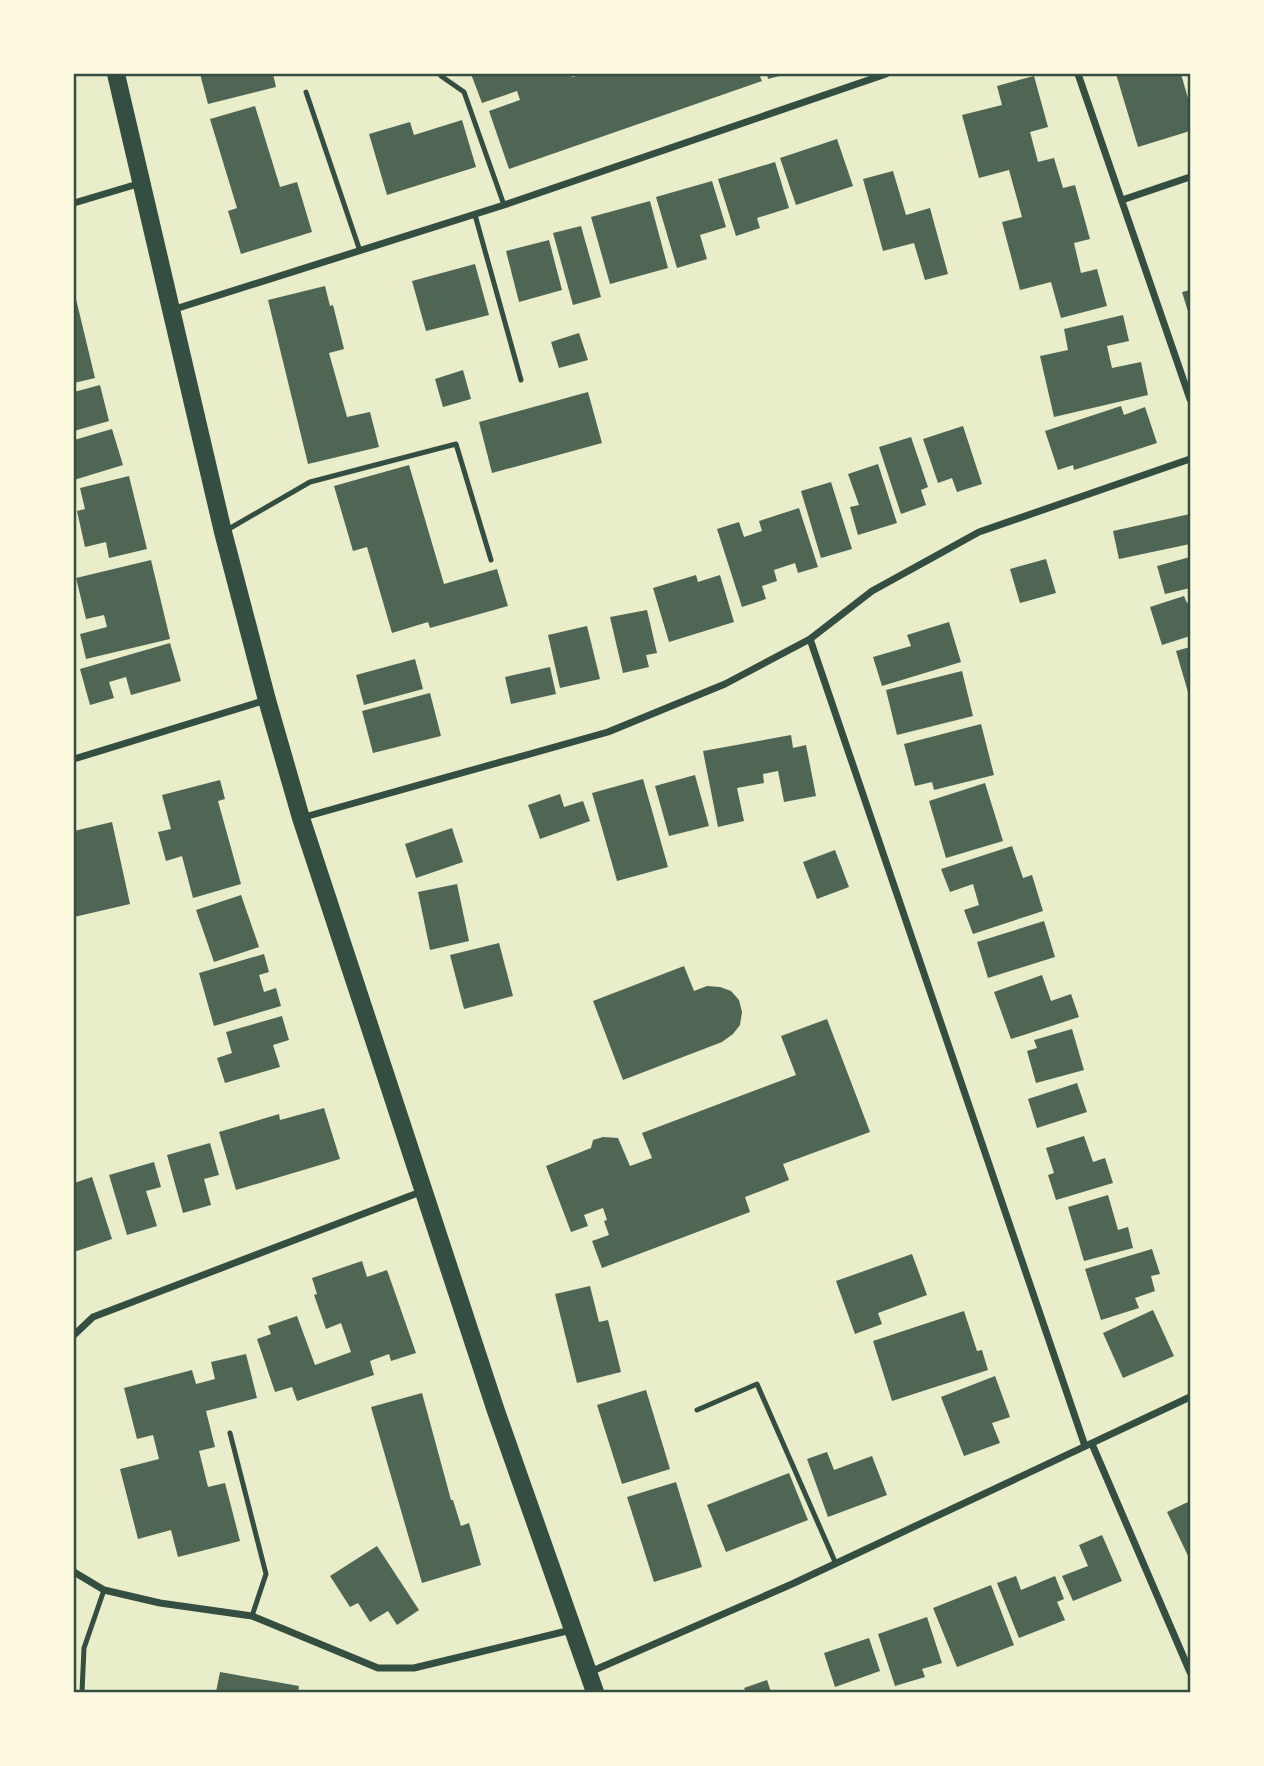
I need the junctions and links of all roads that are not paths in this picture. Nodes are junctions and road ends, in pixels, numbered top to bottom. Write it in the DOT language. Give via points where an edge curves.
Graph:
graph roads {
  1 [pos="116,74"];
  2 [pos="886,74"];
  3 [pos="1078,74"];
  4 [pos="441,76"];
  5 [pos="306,92"];
  6 [pos="1191,177"];
  7 [pos="142,183"];
  8 [pos="1122,200"];
  9 [pos="74,203"];
  10 [pos="504,205"];
  11 [pos="475,215"];
  12 [pos="359,251"];
  13 [pos="171,310"];
  14 [pos="521,380"];
  15 [pos="1191,400"];
  16 [pos="1191,460"];
  17 [pos="223,532"];
  18 [pos="491,560"];
  19 [pos="810,639"];
  20 [pos="267,700"];
  21 [pos="74,759"];
  22 [pos="301,818"];
  23 [pos="424,1191"];
  24 [pos="74,1335"];
  25 [pos="1191,1397"];
  26 [pos="697,1409"];
  27 [pos="230,1433"];
  28 [pos="1088,1445"];
  29 [pos="836,1564"];
  30 [pos="74,1572"];
  31 [pos="104,1590"];
  32 [pos="252,1616"];
  33 [pos="572,1629"];
  34 [pos="589,1672"];
  35 [pos="1191,1672"];
  36 [pos="82,1692"];
  37 [pos="595,1692"];
  1 -- 7 [label="main road"];
  2 -- 10 [label="street"];
  3 -- 8 [label="street"];
  4 -- 10 [label="lane" via="464,92"];
  5 -- 12 [label="lane"];
  6 -- 8 [label="street"];
  7 -- 9 [label="street"];
  7 -- 13 [label="main road"];
  8 -- 15 [label="street"];
  10 -- 11 [label="street"];
  11 -- 12 [label="street"];
  11 -- 14 [label="lane"];
  12 -- 13 [label="street"];
  13 -- 17 [label="main road"];
  16 -- 19 [label="street" via="979,532 872,591"];
  17 -- 18 [label="lane" via="310,482 456,444"];
  17 -- 20 [label="main road"];
  19 -- 22 [label="street" via="725,684 608,732"];
  19 -- 28 [label="street"];
  20 -- 21 [label="street"];
  20 -- 22 [label="main road"];
  22 -- 23 [label="main road"];
  23 -- 24 [label="street" via="93,1317"];
  23 -- 33 [label="main road"];
  25 -- 28 [label="street"];
  26 -- 29 [label="lane" via="757,1384"];
  27 -- 32 [label="lane" via="266,1574"];
  28 -- 29 [label="street"];
  28 -- 35 [label="street"];
  29 -- 34 [label="street"];
  30 -- 31 [label="street"];
  31 -- 32 [label="street"];
  31 -- 36 [label="lane" via="84,1648"];
  32 -- 33 [label="street" via="378,1668 414,1668"];
  33 -- 34 [label="main road"];
  34 -- 37 [label="main road"];
}
